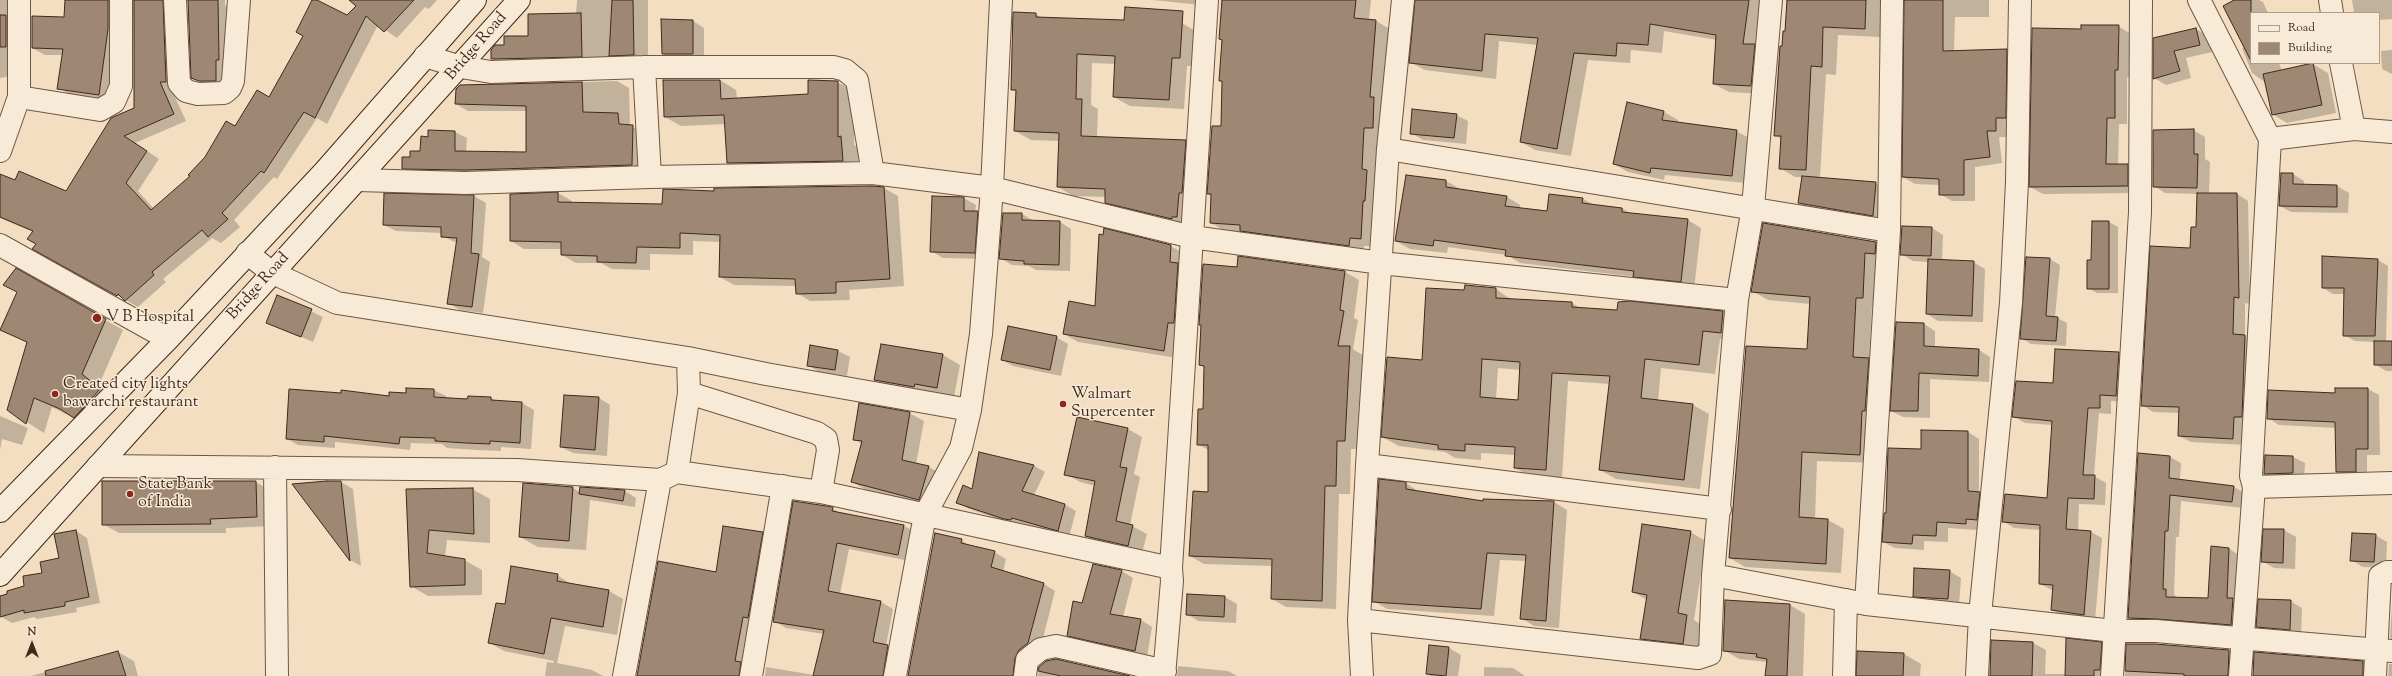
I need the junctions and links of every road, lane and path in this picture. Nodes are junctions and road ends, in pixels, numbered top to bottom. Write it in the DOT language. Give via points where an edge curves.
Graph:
graph roads {
  1 [pos="20,0"];
  2 [pos="121,0"];
  3 [pos="175,0"];
  4 [pos="239,0"];
  5 [pos="475,0"];
  6 [pos="519,0"];
  7 [pos="1001,0"];
  8 [pos="1207,0"];
  9 [pos="1403,0"];
  10 [pos="1771,0"];
  11 [pos="1892,0"];
  12 [pos="2020,0"];
  13 [pos="2141,0"];
  14 [pos="2199,0"];
  15 [pos="2330,0"];
  16 [pos="2332,12"];
  17 [pos="425,56"];
  18 [pos="2342,64"];
  19 [pos="644,66"];
  20 [pos="460,67"];
  21 [pos="19,97"];
  22 [pos="2354,129"];
  23 [pos="2392,132"];
  24 [pos="2270,139"];
  25 [pos="1388,149"];
  26 [pos="0,151"];
  27 [pos="873,173"];
  28 [pos="650,177"];
  29 [pos="357,180"];
  30 [pos="992,188"];
  31 [pos="1753,207"];
  32 [pos="1889,231"];
  33 [pos="1192,237"];
  34 [pos="0,244"];
  35 [pos="247,252"];
  36 [pos="1381,263"];
  37 [pos="271,272"];
  38 [pos="1737,300"];
  39 [pos="168,339"];
  40 [pos="688,358"];
  41 [pos="689,393"];
  42 [pos="970,410"];
  43 [pos="1367,464"];
  44 [pos="98,466"];
  45 [pos="276,467"];
  46 [pos="668,476"];
  47 [pos="2392,483"];
  48 [pos="783,486"];
  49 [pos="2254,487"];
  50 [pos="820,492"];
  51 [pos="1720,509"];
  52 [pos="0,511"];
  53 [pos="925,515"];
  54 [pos="1172,568"];
  55 [pos="2392,572"];
  56 [pos="0,575"];
  57 [pos="1713,575"];
  58 [pos="1856,602"];
  59 [pos="1980,615"];
  60 [pos="1359,620"];
  61 [pos="2114,631"];
  62 [pos="2242,639"];
  63 [pos="2384,650"];
  64 [pos="1164,673"];
  65 [pos="277,676"];
  66 [pos="624,676"];
  67 [pos="751,676"];
  68 [pos="895,676"];
  69 [pos="1025,676"];
  70 [pos="1362,676"];
  71 [pos="1844,676"];
  72 [pos="1977,676"];
  73 [pos="2112,676"];
  74 [pos="2240,676"];
  75 [pos="2375,676"];
  1 -- 21 [label="street"];
  2 -- 21 [label="street" via="121,86 114,102 100,110"];
  3 -- 4 [label="street" via="179,83 186,92 198,94 224,93 230,88 233,81"];
  5 -- 17 [label="street, Bridge Road"];
  6 -- 20 [label="street, Bridge Road"];
  7 -- 30 [label="street"];
  8 -- 33 [label="street"];
  9 -- 25 [label="street"];
  10 -- 31 [label="street"];
  11 -- 32 [label="street"];
  12 -- 59 [label="street" via="2017,182 2011,303"];
  13 -- 61 [label="street" via="2140,212"];
  14 -- 24 [label="street"];
  15 -- 16 [label="street"];
  17 -- 20 [label="street"];
  17 -- 35 [label="street, Bridge Road" via="325,171"];
  18 -- 22 [label="street"];
  19 -- 20 [label="street" via="491,72"];
  19 -- 27 [label="street" via="834,66 845,70 857,80"];
  19 -- 28 [label="street"];
  20 -- 29 [label="street, Bridge Road"];
  21 -- 26 [label="street"];
  22 -- 23 [label="street"];
  22 -- 24 [label="street"];
  24 -- 49 [label="street" via="2251,476"];
  25 -- 31 [label="street"];
  25 -- 36 [label="street"];
  27 -- 28 [label="street"];
  27 -- 30 [label="street"];
  28 -- 29 [label="street" via="465,183"];
  29 -- 37 [label="street, Bridge Road"];
  30 -- 33 [label="street"];
  30 -- 42 [label="street" via="981,334"];
  31 -- 32 [label="street"];
  31 -- 38 [label="street"];
  32 -- 58 [label="street"];
  33 -- 36 [label="street"];
  33 -- 54 [label="street"];
  34 -- 39 [label="street"];
  35 -- 37 [label="street"];
  35 -- 39 [label="street, Bridge Road"];
  36 -- 38 [label="street"];
  36 -- 43 [label="street"];
  37 -- 40 [label="street" via="337,303"];
  37 -- 44 [label="street, Bridge Road"];
  38 -- 51 [label="street"];
  39 -- 52 [label="street, Bridge Road"];
  40 -- 41 [label="street"];
  40 -- 42 [label="street"];
  41 -- 46 [label="street"];
  41 -- 50 [label="street" via="817,432 826,439 828,450"];
  42 -- 53 [label="street" via="961,448"];
  43 -- 51 [label="street"];
  43 -- 60 [label="street"];
  44 -- 45 [label="street"];
  44 -- 56 [label="street, Bridge Road"];
  45 -- 46 [label="street" via="517,470"];
  45 -- 65 [label="street"];
  46 -- 48 [label="street"];
  46 -- 66 [label="street"];
  47 -- 49 [label="street"];
  48 -- 50 [label="street"];
  48 -- 67 [label="street"];
  49 -- 62 [label="street"];
  50 -- 53 [label="street"];
  51 -- 57 [label="street"];
  53 -- 54 [label="street"];
  53 -- 68 [label="street"];
  54 -- 64 [label="street"];
  55 -- 63 [label="street" via="2380,576"];
  57 -- 58 [label="street"];
  57 -- 60 [label="street" via="1710,654 1698,658"];
  58 -- 59 [label="street"];
  58 -- 71 [label="street"];
  59 -- 61 [label="street"];
  59 -- 72 [label="street"];
  60 -- 70 [label="street"];
  61 -- 62 [label="street" via="2156,631"];
  61 -- 73 [label="street"];
  62 -- 63 [label="street"];
  62 -- 74 [label="street"];
  63 -- 75 [label="street"];
  64 -- 69 [label="street" via="1056,646 1041,649 1028,660"];
}
